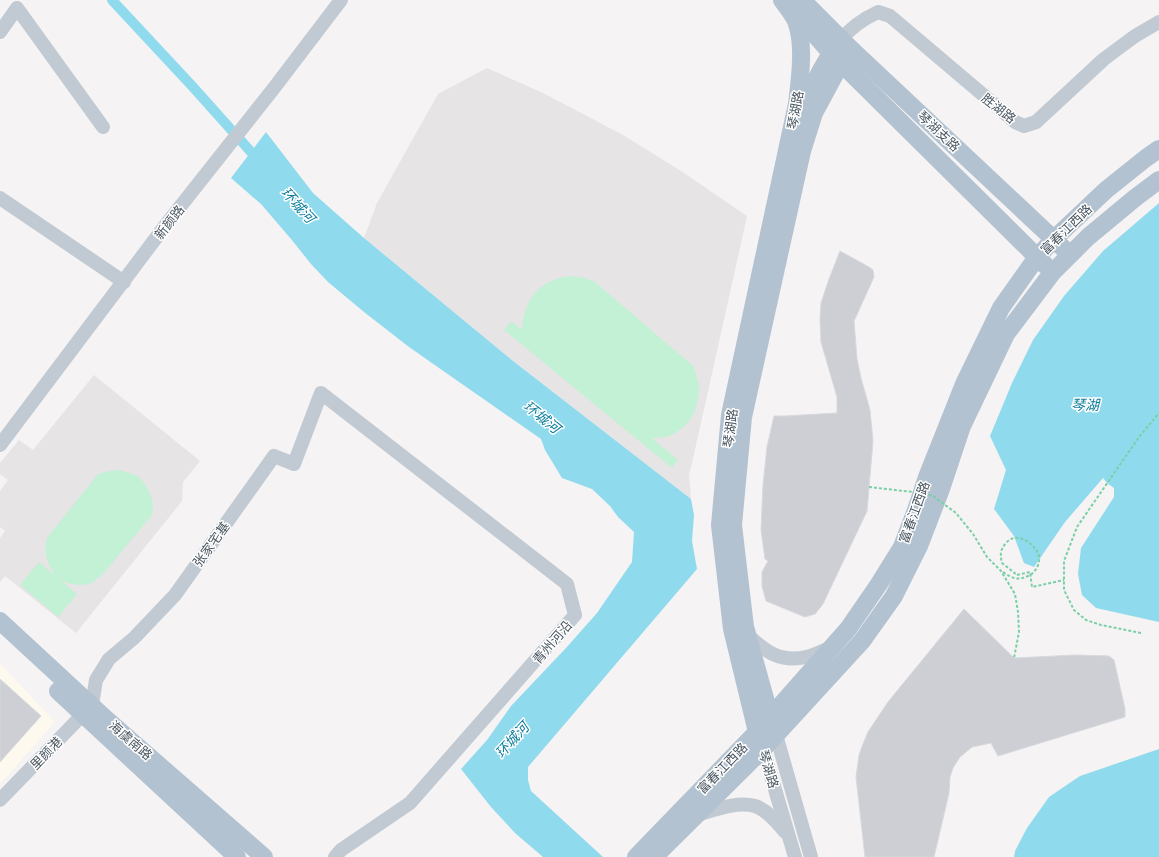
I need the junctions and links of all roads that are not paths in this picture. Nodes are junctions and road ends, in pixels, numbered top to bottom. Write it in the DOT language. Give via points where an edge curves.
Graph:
graph roads {
  1 [pos="341,0"];
  2 [pos="783,0"];
  3 [pos="806,3"];
  4 [pos="1159,22"];
  5 [pos="0,32"];
  6 [pos="816,37"];
  7 [pos="841,51"];
  8 [pos="103,126"];
  9 [pos="1159,150"];
  10 [pos="785,159"];
  11 [pos="1159,180"];
  12 [pos="0,198"];
  13 [pos="1054,239"];
  14 [pos="1070,255"];
  15 [pos="1037,257"];
  16 [pos="1052,273"];
  17 [pos="124,282"];
  18 [pos="321,393"];
  19 [pos="0,445"];
  20 [pos="0,621"];
  21 [pos="746,633"];
  22 [pos="0,638"];
  23 [pos="833,647"];
  24 [pos="87,710"];
  25 [pos="770,718"];
  26 [pos="757,732"];
  27 [pos="776,735"];
  28 [pos="763,748"];
  29 [pos="0,800"];
  30 [pos="697,815"];
  31 [pos="788,835"];
  32 [pos="237,857"];
  33 [pos="264,857"];
  34 [pos="335,857"];
  35 [pos="636,857"];
  36 [pos="654,857"];
  37 [pos="795,857"];
  38 [pos="811,857"];
  1 -- 17 [label="street, 新颜路"];
  2 -- 6 [label="main road, 琴湖路"];
  2 -- 10 [label="main road, 琴湖路" via="796,20 801,56 797,104"];
  3 -- 7 [label="main road, 琴湖支路"];
  4 -- 7 [label="street, 胜湖路" via="1104,59 1036,122 1024,126 1015,122 890,16 878,12 865,18 848,31"];
  5 -- 8 [label="street" via="17,8"];
  6 -- 7 [label="main road, 琴湖支路"];
  7 -- 10 [label="main road" via="814,84 799,116"];
  7 -- 13 [label="main road, 琴湖支路"];
  7 -- 15 [label="main road, 琴湖支路"];
  7 -- 21 [label="main road, 琴湖路" via="814,114 802,151 744,417 733,524"];
  9 -- 13 [label="main road, 富春江西路" via="1106,190"];
  10 -- 26 [label="main road, 琴湖路" via="730,415 720,525 732,629"];
  11 -- 14 [label="main road, 富春江西路" via="1088,237"];
  12 -- 17 [label="street"];
  13 -- 14 [label="main road, 琴湖支路"];
  13 -- 15 [label="main road, 富春江西路"];
  14 -- 16 [label="main road, 富春江西路"];
  15 -- 16 [label="main road, 琴湖支路"];
  15 -- 23 [label="main road, 富春江西路" via="1001,308 964,384 926,477 902,547 848,629"];
  16 -- 27 [label="main road, 富春江西路" via="1006,334 987,372 962,426 919,546 894,596 862,641"];
  17 -- 19 [label="street, 新颜路"];
  18 -- 24 [label="street, 张家宅基" via="294,464 274,456 175,595 134,638 109,659 96,680"];
  18 -- 34 [label="street, 青州河沿" via="566,584 575,615 410,803 341,850"];
  20 -- 24 [label="main road, 海虞南路"];
  21 -- 23 [label="street" via="758,646 785,659 805,657"];
  21 -- 25 [label="main road, 琴湖路"];
  22 -- 24 [label="main road, 海虞南路"];
  23 -- 25 [label="main road, 富春江西路"];
  24 -- 29 [label="street, 里颜港"];
  24 -- 32 [label="main road, 海虞南路"];
  24 -- 33 [label="main road, 海虞南路"];
  25 -- 26 [label="main road, 富春江西路"];
  25 -- 27 [label="main road, 琴湖路"];
  26 -- 28 [label="main road, 琴湖路"];
  26 -- 35 [label="main road, 富春江西路"];
  27 -- 28 [label="main road, 富春江西路"];
  27 -- 38 [label="street, 琴湖路"];
  28 -- 30 [label="main road, 富春江西路"];
  28 -- 31 [label="street, 琴湖路"];
  30 -- 31 [label="street" via="741,805 755,806 768,814"];
  30 -- 36 [label="main road, 富春江西路"];
  31 -- 37 [label="street, 琴湖路"];
}
